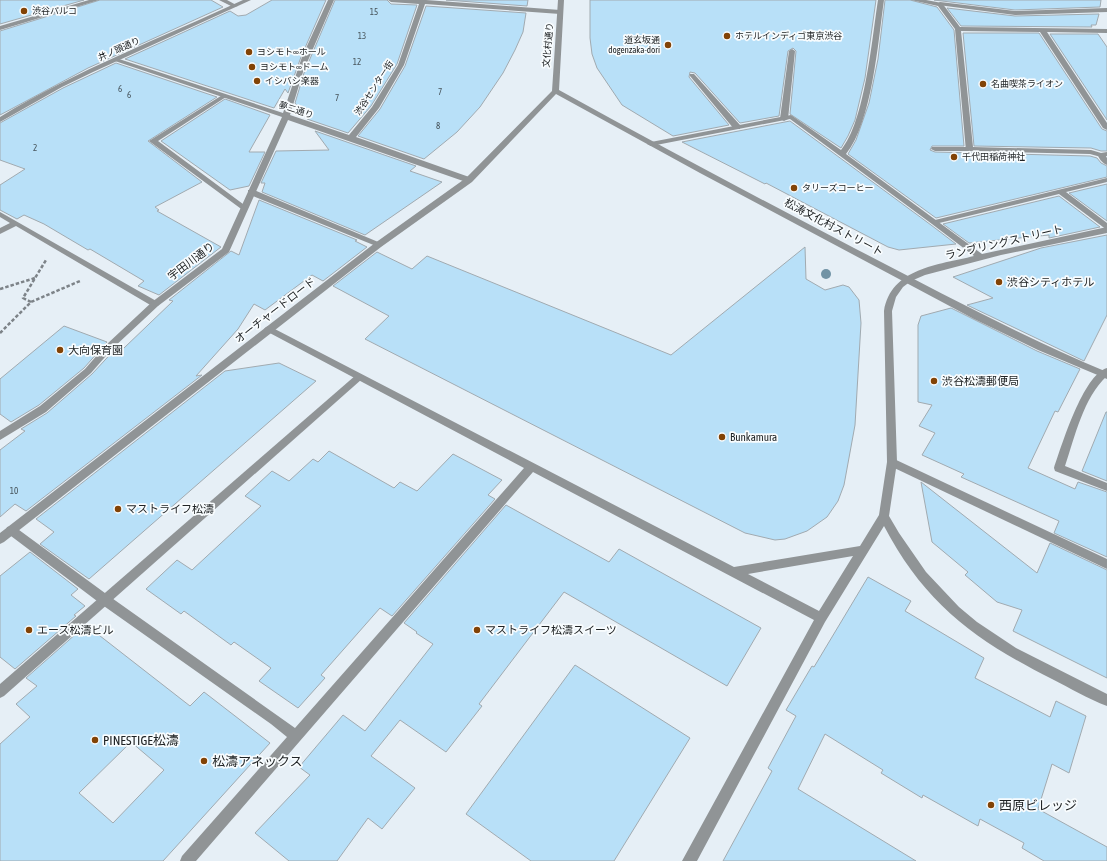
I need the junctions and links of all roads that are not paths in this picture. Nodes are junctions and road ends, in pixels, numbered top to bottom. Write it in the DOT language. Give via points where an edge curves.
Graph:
graph roads {
  1 [pos="96,0"];
  2 [pos="222,0"];
  3 [pos="248,0"];
  4 [pos="331,0"];
  5 [pos="390,0"];
  6 [pos="561,0"];
  7 [pos="881,0"];
  8 [pos="914,0"];
  9 [pos="423,1"];
  10 [pos="941,2"];
  11 [pos="235,6"];
  12 [pos="1107,10"];
  13 [pos="560,12"];
  14 [pos="0,28"];
  15 [pos="958,29"];
  16 [pos="1042,30"];
  17 [pos="1107,31"];
  18 [pos="792,52"];
  19 [pos="117,60"];
  20 [pos="692,75"];
  21 [pos="554,91"];
  22 [pos="224,96"];
  23 [pos="286,117"];
  24 [pos="784,119"];
  25 [pos="0,120"];
  26 [pos="737,127"];
  27 [pos="1107,128"];
  28 [pos="351,138"];
  29 [pos="651,144"];
  30 [pos="935,149"];
  31 [pos="969,149"];
  32 [pos="842,153"];
  33 [pos="1104,154"];
  34 [pos="1107,163"];
  35 [pos="469,180"];
  36 [pos="1107,180"];
  37 [pos="1060,191"];
  38 [pos="251,192"];
  39 [pos="244,209"];
  40 [pos="0,214"];
  41 [pos="935,222"];
  42 [pos="16,223"];
  43 [pos="1107,227"];
  44 [pos="1107,230"];
  45 [pos="0,231"];
  46 [pos="379,244"];
  47 [pos="980,257"];
  48 [pos="908,280"];
  49 [pos="155,304"];
  50 [pos="269,330"];
  51 [pos="1105,373"];
  52 [pos="359,377"];
  53 [pos="0,436"];
  54 [pos="892,462"];
  55 [pos="532,466"];
  56 [pos="1107,487"];
  57 [pos="884,516"];
  58 [pos="11,530"];
  59 [pos="0,539"];
  60 [pos="863,550"];
  61 [pos="1107,564"];
  62 [pos="732,572"];
  63 [pos="105,600"];
  64 [pos="821,618"];
  65 [pos="0,692"];
  66 [pos="1107,700"];
  67 [pos="296,737"];
  68 [pos="187,861"];
  69 [pos="689,861"];
  1 -- 14 [label="street"];
  2 -- 11 [label="street"];
  3 -- 11 [label="street, 井ノ頭通り"];
  4 -- 23 [label="street, 宇田川通り" via="305,57"];
  5 -- 9 [label="street"];
  6 -- 13 [label="street, 文化村通り"];
  7 -- 32 [label="street" via="863,108 851,144"];
  8 -- 10 [label="street"];
  9 -- 13 [label="street"];
  9 -- 28 [label="street, 渋谷センター街" via="401,65 375,108"];
  10 -- 12 [label="street" via="1015,13"];
  10 -- 15 [label="street"];
  11 -- 19 [label="street, 井ノ頭通り"];
  13 -- 21 [label="street, 文化村通り"];
  15 -- 16 [label="street"];
  15 -- 31 [label="street"];
  16 -- 17 [label="street"];
  16 -- 27 [label="street"];
  18 -- 24 [label="street"];
  19 -- 22 [label="street, 夢二通り"];
  19 -- 25 [label="street, 井ノ頭通り" via="25,103"];
  20 -- 26 [label="street"];
  21 -- 29 [label="street, 松涛文化村ストリート"];
  21 -- 35 [label="street, オーチャードロード"];
  22 -- 23 [label="street, 夢二通り"];
  22 -- 39 [label="street" via="154,141"];
  23 -- 28 [label="street, 夢二通り"];
  23 -- 38 [label="street, 宇田川通り"];
  24 -- 26 [label="street"];
  24 -- 32 [label="street" via="791,117"];
  26 -- 29 [label="street"];
  28 -- 35 [label="street, 夢二通り"];
  29 -- 48 [label="street, 松涛文化村ストリート"];
  30 -- 31 [label="street"];
  31 -- 33 [label="street"];
  32 -- 41 [label="street"];
  33 -- 34 [label="street"];
  35 -- 46 [label="street, オーチャードロード"];
  36 -- 37 [label="street"];
  37 -- 41 [label="street"];
  37 -- 43 [label="street"];
  38 -- 39 [label="street, 宇田川通り"];
  38 -- 46 [label="street"];
  39 -- 49 [label="street, 宇田川通り" via="226,250"];
  40 -- 42 [label="street"];
  41 -- 47 [label="street"];
  42 -- 45 [label="street"];
  42 -- 49 [label="street"];
  44 -- 47 [label="street, ランブリングストリート"];
  46 -- 50 [label="street, オーチャードロード"];
  47 -- 48 [label="street, ランブリングストリート"];
  48 -- 51 [label="street, 松涛文化村ストリート" via="1025,339"];
  48 -- 54 [label="street" via="896,289 890,299 888,311"];
  49 -- 53 [label="street, 宇田川通り" via="109,347 88,371 43,409"];
  50 -- 52 [label="street"];
  50 -- 58 [label="street, オーチャードロード"];
  51 -- 56 [label="street" via="1088,394 1059,468"];
  52 -- 55 [label="street"];
  52 -- 63 [label="street"];
  54 -- 57 [label="street"];
  54 -- 61 [label="street"];
  55 -- 62 [label="street"];
  55 -- 67 [label="street"];
  57 -- 60 [label="street"];
  57 -- 66 [label="street" via="896,541 914,567 939,596 964,618 1011,652"];
  58 -- 59 [label="street, オーチャードロード"];
  58 -- 63 [label="street"];
  60 -- 62 [label="street"];
  60 -- 64 [label="street"];
  62 -- 64 [label="street"];
  63 -- 65 [label="street"];
  63 -- 67 [label="street"];
  64 -- 69 [label="street"];
  67 -- 68 [label="street"];
}
